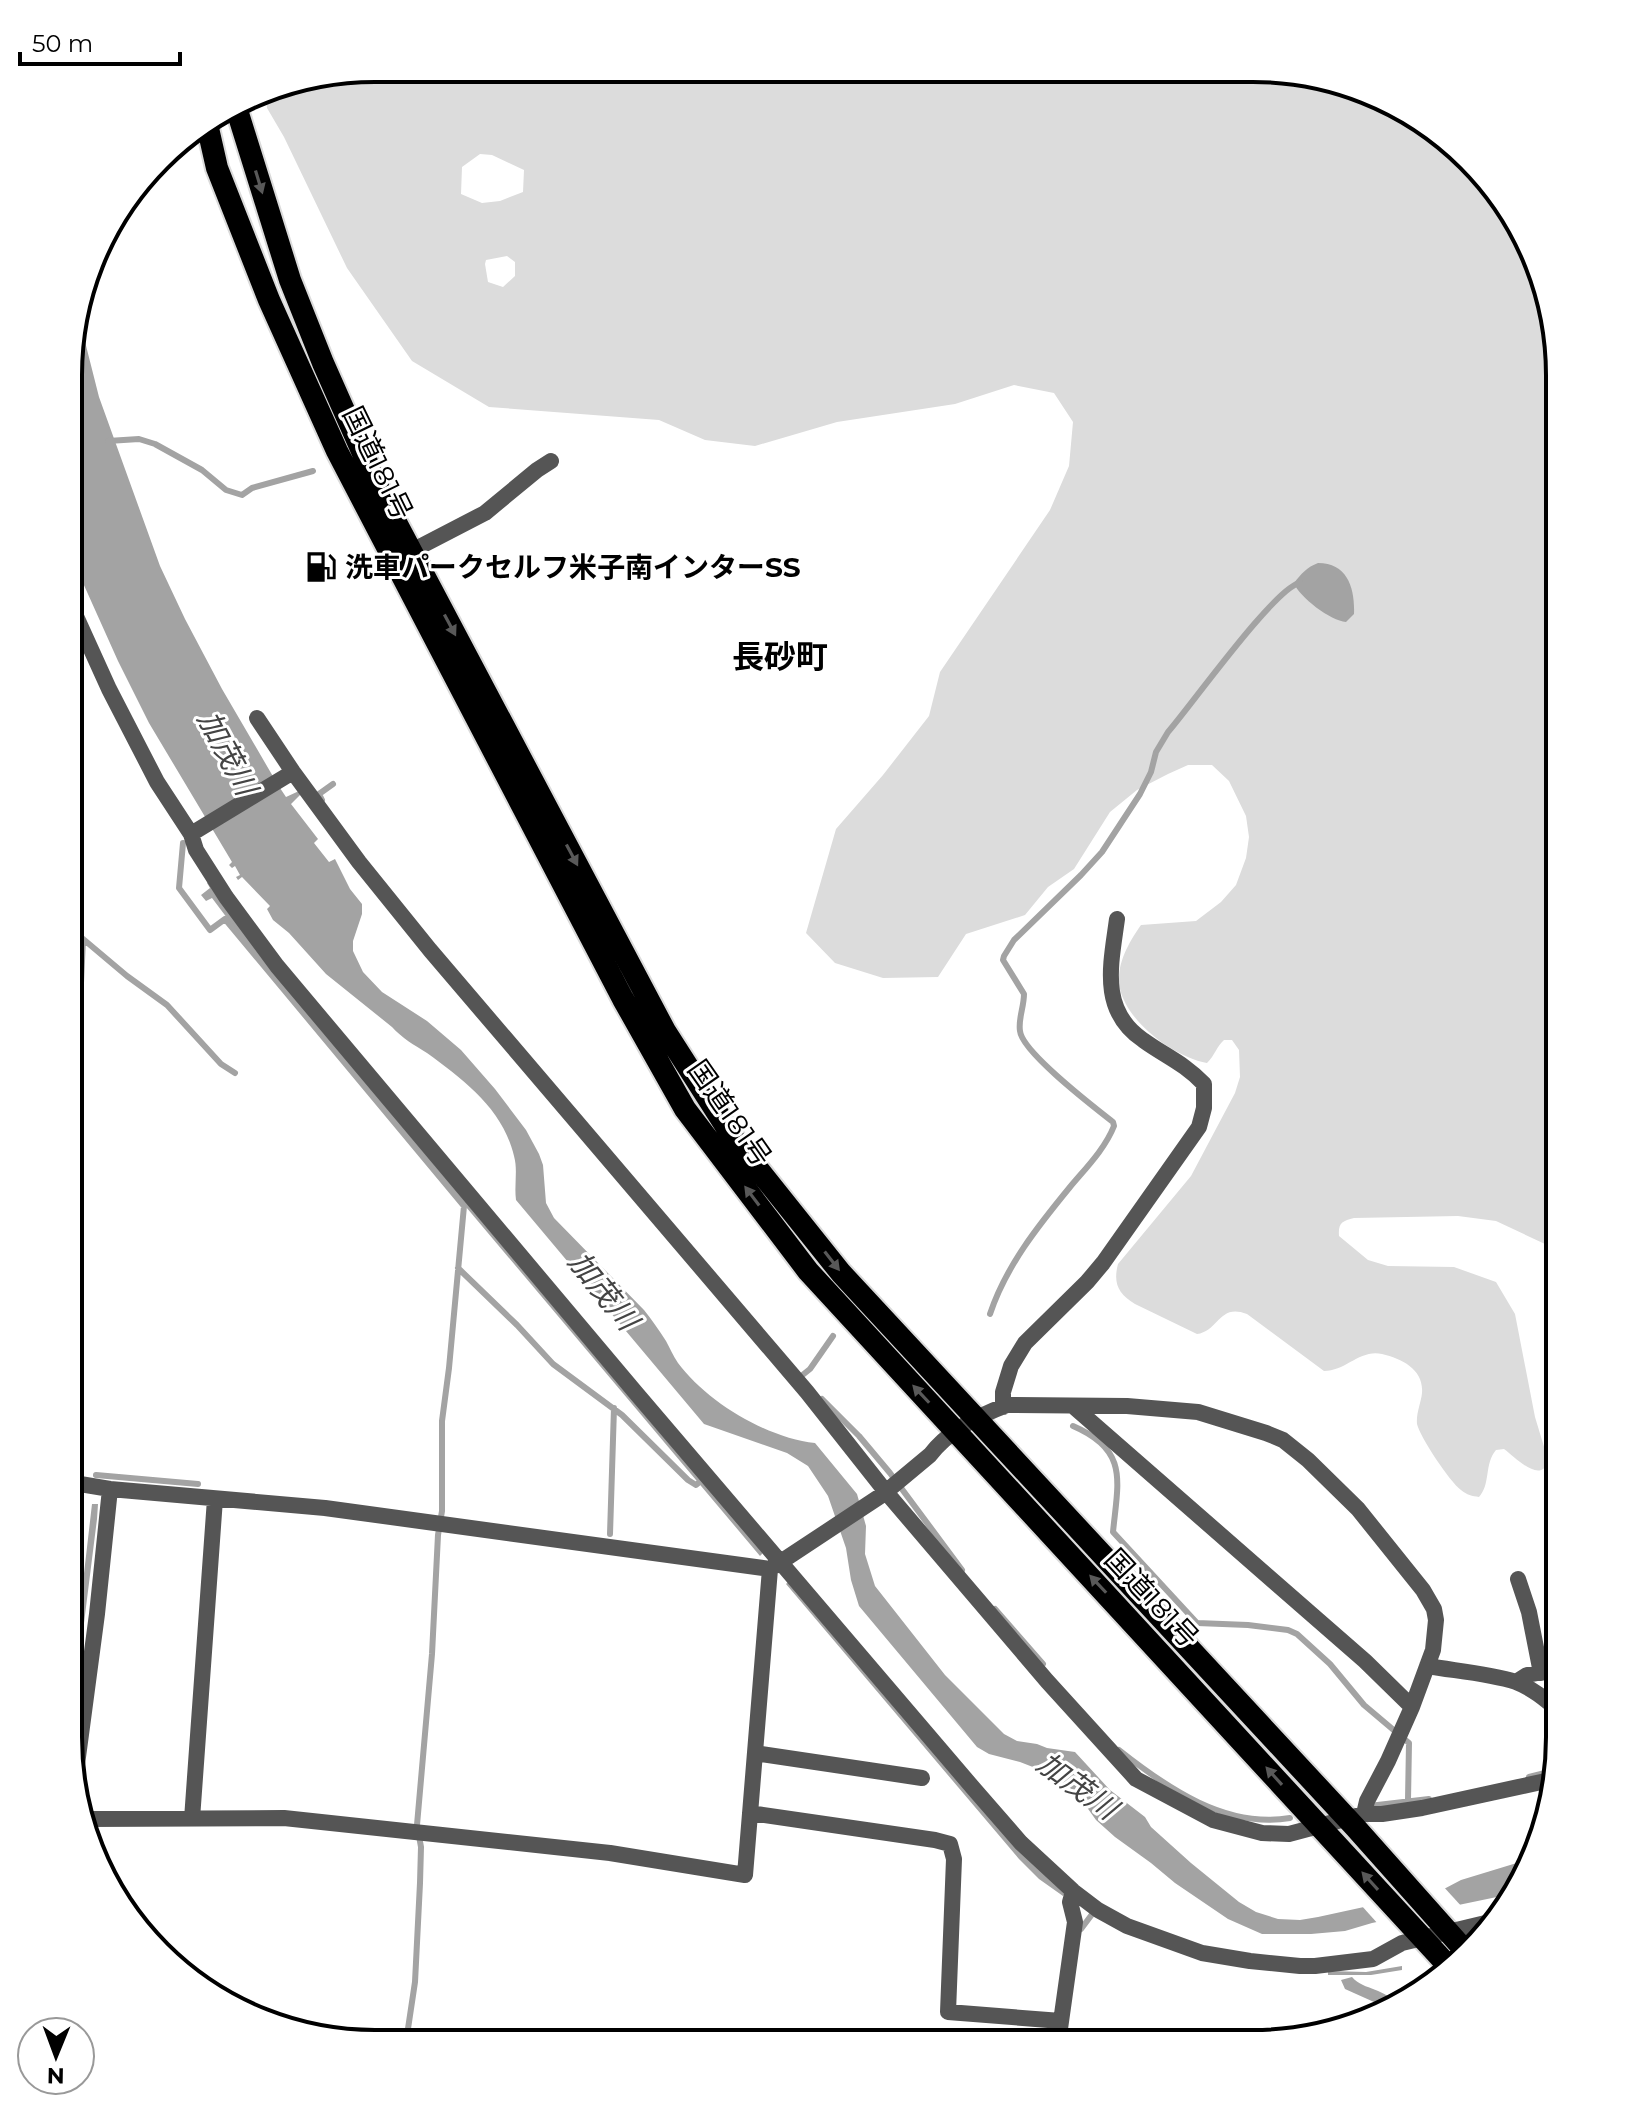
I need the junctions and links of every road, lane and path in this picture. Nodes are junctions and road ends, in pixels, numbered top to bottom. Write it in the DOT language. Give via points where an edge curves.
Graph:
graph roads {
  1 [pos="239,115"];
  2 [pos="209,133"];
  3 [pos="551,461"];
  4 [pos="402,556"];
  5 [pos="82,629"];
  6 [pos="257,718"];
  7 [pos="293,772"];
  8 [pos="195,831"];
  9 [pos="1117,919"];
  10 [pos="1073,1406"];
  11 [pos="1003,1407"];
  12 [pos="977,1418"];
  13 [pos="957,1432"];
  14 [pos="82,1484"];
  15 [pos="110,1489"];
  16 [pos="884,1494"];
  17 [pos="215,1499"];
  18 [pos="782,1562"];
  19 [pos="1518,1579"];
  20 [pos="1427,1666"];
  21 [pos="1546,1672"];
  22 [pos="1541,1673"];
  23 [pos="1516,1682"];
  24 [pos="1546,1701"];
  25 [pos="1412,1707"];
  26 [pos="82,1727"];
  27 [pos="755,1753"];
  28 [pos="922,1778"];
  29 [pos="1542,1782"];
  30 [pos="750,1813"];
  31 [pos="94,1819"];
  32 [pos="192,1819"];
  33 [pos="1353,1819"];
  34 [pos="1323,1830"];
  35 [pos="1073,1891"];
  36 [pos="1479,1923"];
  37 [pos="1443,1928"];
  38 [pos="1418,1934"];
  39 [pos="1459,1945"];
  40 [pos="1442,1960"];
  41 [pos="1061,2021"];
  42 [pos="1060,2030"];
  1 -- 4 [label="highway, 国道181号, one-way" via="295,294"];
  2 -- 4 [label="highway, 国道181号" via="217,168 269,300 337,451"];
  3 -- 4 [label="street" via="485,513"];
  4 -- 12 [label="highway, 国道181号, one-way" via="665,1031 734,1139 841,1273"];
  13 -- 4 [label="highway, 国道181号, one-way" via="808,1271 685,1109 623,999"];
  5 -- 8 [label="street" via="157,782"];
  6 -- 7 [label="street"];
  7 -- 8 [label="street"];
  7 -- 16 [label="street" via="430,950 807,1392"];
  8 -- 18 [label="street" via="196,850 277,966"];
  9 -- 11 [label="street" via="1111,969 1118,1016 1204,1084 1204,1108 1199,1127 1103,1263 1025,1343 1011,1366"];
  10 -- 11 [label="street"];
  10 -- 20 [label="street" via="1198,1412 1295,1448 1358,1509 1423,1590 1436,1620"];
  10 -- 25 [label="street"];
  11 -- 12 [label="street"];
  12 -- 13 [label="street"];
  12 -- 33 [label="highway, 国道181号" via="1328,1799"];
  13 -- 16 [label="street"];
  34 -- 13 [label="highway, 国道181号, one-way"];
  14 -- 15 [label="street"];
  15 -- 17 [label="street"];
  15 -- 26 [label="street"];
  16 -- 18 [label="street"];
  16 -- 34 [label="street" via="1136,1779 1237,1827 1289,1834"];
  17 -- 18 [label="street"];
  17 -- 32 [label="street"];
  18 -- 27 [label="street"];
  18 -- 35 [label="street" via="1021,1843"];
  19 -- 22 [label="street"];
  20 -- 23 [label="street"];
  20 -- 25 [label="street"];
  21 -- 22 [label="street"];
  22 -- 23 [label="street"];
  23 -- 24 [label="street"];
  25 -- 33 [label="street"];
  27 -- 28 [label="street"];
  27 -- 30 [label="street"];
  29 -- 33 [label="street"];
  30 -- 32 [label="street" via="745,1875 610,1853 284,1818"];
  30 -- 41 [label="street" via="950,1844 954,1859 948,2012"];
  31 -- 32 [label="street"];
  33 -- 34 [label="street"];
  33 -- 37 [label="highway, 国道181号"];
  38 -- 34 [label="highway, 国道181号, one-way"];
  35 -- 38 [label="street" via="1127,1926 1202,1953 1250,1961 1300,1966 1351,1963 1373,1959"];
  35 -- 41 [label="street" via="1075,1922"];
  36 -- 37 [label="street"];
  37 -- 38 [label="street"];
  37 -- 39 [label="highway, 国道181号"];
  38 -- 40 [label="highway, 国道181号"];
  41 -- 42 [label="street"];
}
